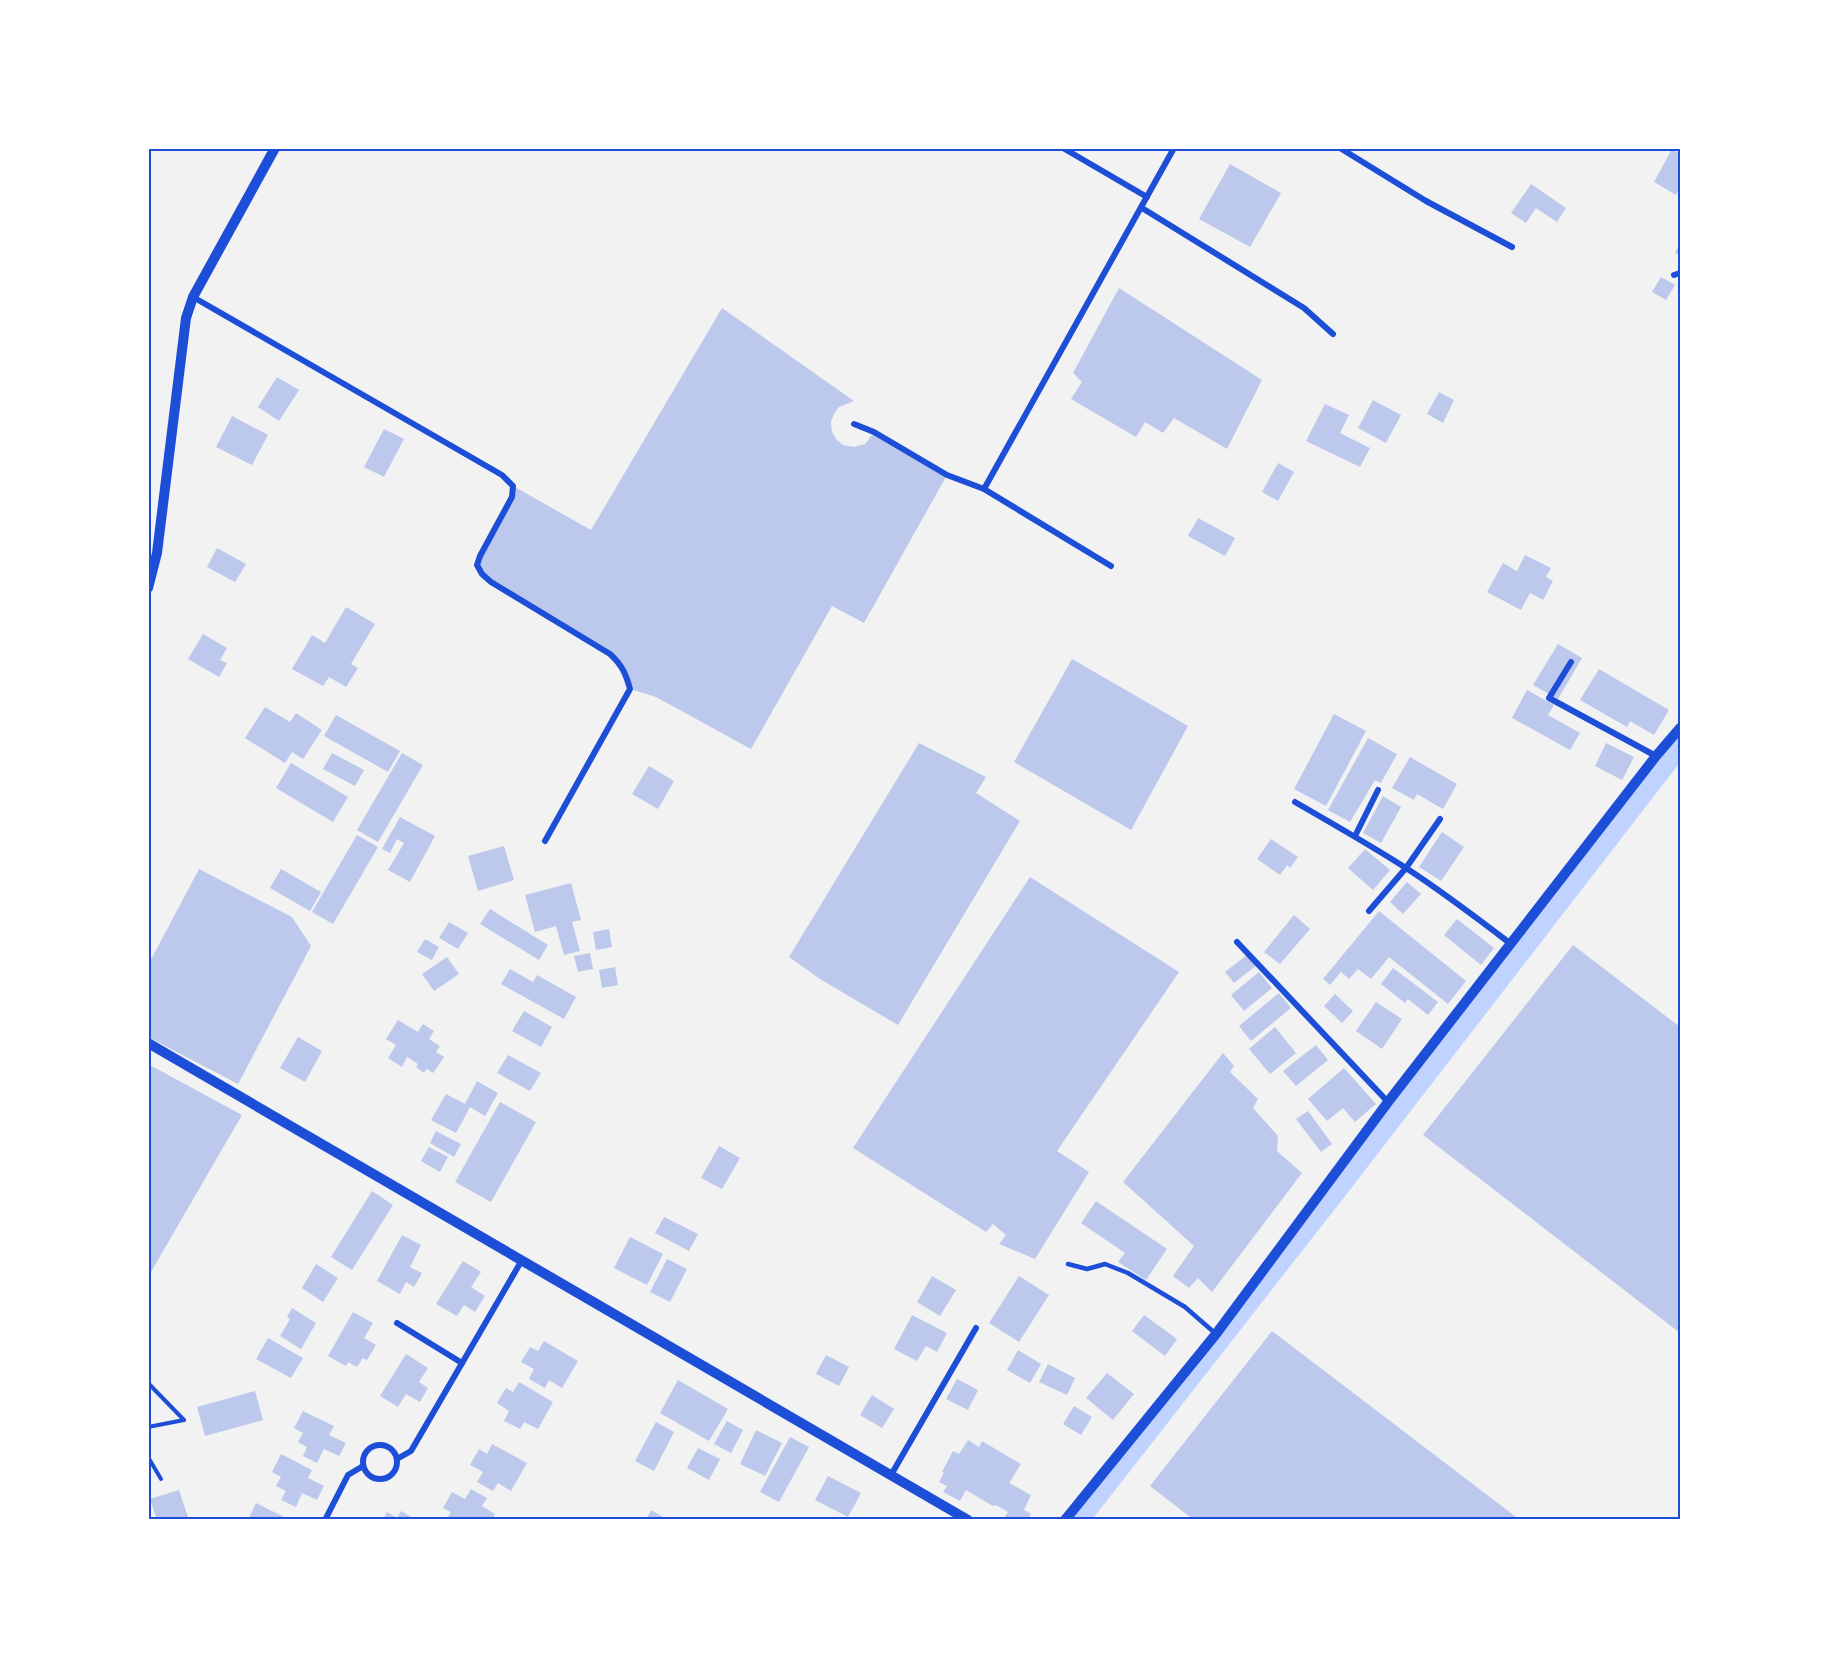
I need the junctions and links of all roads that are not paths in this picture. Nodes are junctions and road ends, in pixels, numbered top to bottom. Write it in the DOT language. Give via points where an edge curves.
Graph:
graph roads {
  1 [pos="275,148"];
  2 [pos="1063,148"];
  3 [pos="1174,148"];
  4 [pos="1340,148"];
  5 [pos="1147,197"];
  6 [pos="1142,208"];
  7 [pos="1512,247"];
  8 [pos="193,297"];
  9 [pos="1333,334"];
  10 [pos="854,424"];
  11 [pos="984,489"];
  12 [pos="1111,566"];
  13 [pos="148,588"];
  14 [pos="1571,662"];
  15 [pos="1680,728"];
  16 [pos="1656,756"];
  17 [pos="1378,790"];
  18 [pos="1295,802"];
  19 [pos="1440,819"];
  20 [pos="1355,836"];
  21 [pos="545,841"];
  22 [pos="1406,868"];
  23 [pos="1369,911"];
  24 [pos="1237,942"];
  25 [pos="1512,944"];
  26 [pos="148,1044"];
  27 [pos="1388,1102"];
  28 [pos="522,1260"];
  29 [pos="1068,1264"];
  30 [pos="397,1323"];
  31 [pos="976,1328"];
  32 [pos="1216,1334"];
  33 [pos="462,1363"];
  34 [pos="397,1459"];
  35 [pos="363,1466"];
  36 [pos="891,1475"];
  37 [pos="325,1520"];
  38 [pos="968,1520"];
  39 [pos="1065,1520"];
  1 -- 8 [label="street"];
  2 -- 5 [label="street"];
  3 -- 5 [label="street"];
  4 -- 7 [label="street" via="1426,201"];
  5 -- 6 [label="street"];
  6 -- 9 [label="street" via="1304,308"];
  6 -- 11 [label="street"];
  8 -- 13 [label="street" via="186,318 157,553"];
  8 -- 21 [label="street" via="502,475 513,486 512,497 480,556 477,565 482,574 610,654 627,674 630,689"];
  10 -- 11 [label="street" via="947,474"];
  11 -- 12 [label="street"];
  14 -- 16 [label="street" via="1549,698"];
  15 -- 16 [label="street"];
  16 -- 25 [label="street"];
  17 -- 20 [label="street"];
  18 -- 20 [label="street"];
  19 -- 22 [label="street"];
  20 -- 22 [label="street"];
  22 -- 23 [label="street"];
  22 -- 25 [label="street"];
  24 -- 27 [label="street"];
  25 -- 27 [label="street"];
  26 -- 28 [label="street"];
  27 -- 32 [label="street"];
  28 -- 33 [label="street"];
  28 -- 36 [label="street"];
  29 -- 32 [label="lane" via="1087,1269 1105,1264 1128,1273 1185,1307"];
  30 -- 33 [label="street"];
  31 -- 36 [label="street"];
  32 -- 39 [label="street"];
  33 -- 34 [label="street" via="411,1451"];
  34 -- 35 [label="street" via="395,1471 386,1479 369,1476"];
  34 -- 35 [label="street" via="391,1448 374,1446 364,1454"];
  35 -- 37 [label="street" via="348,1474"];
  36 -- 38 [label="street"];
}
